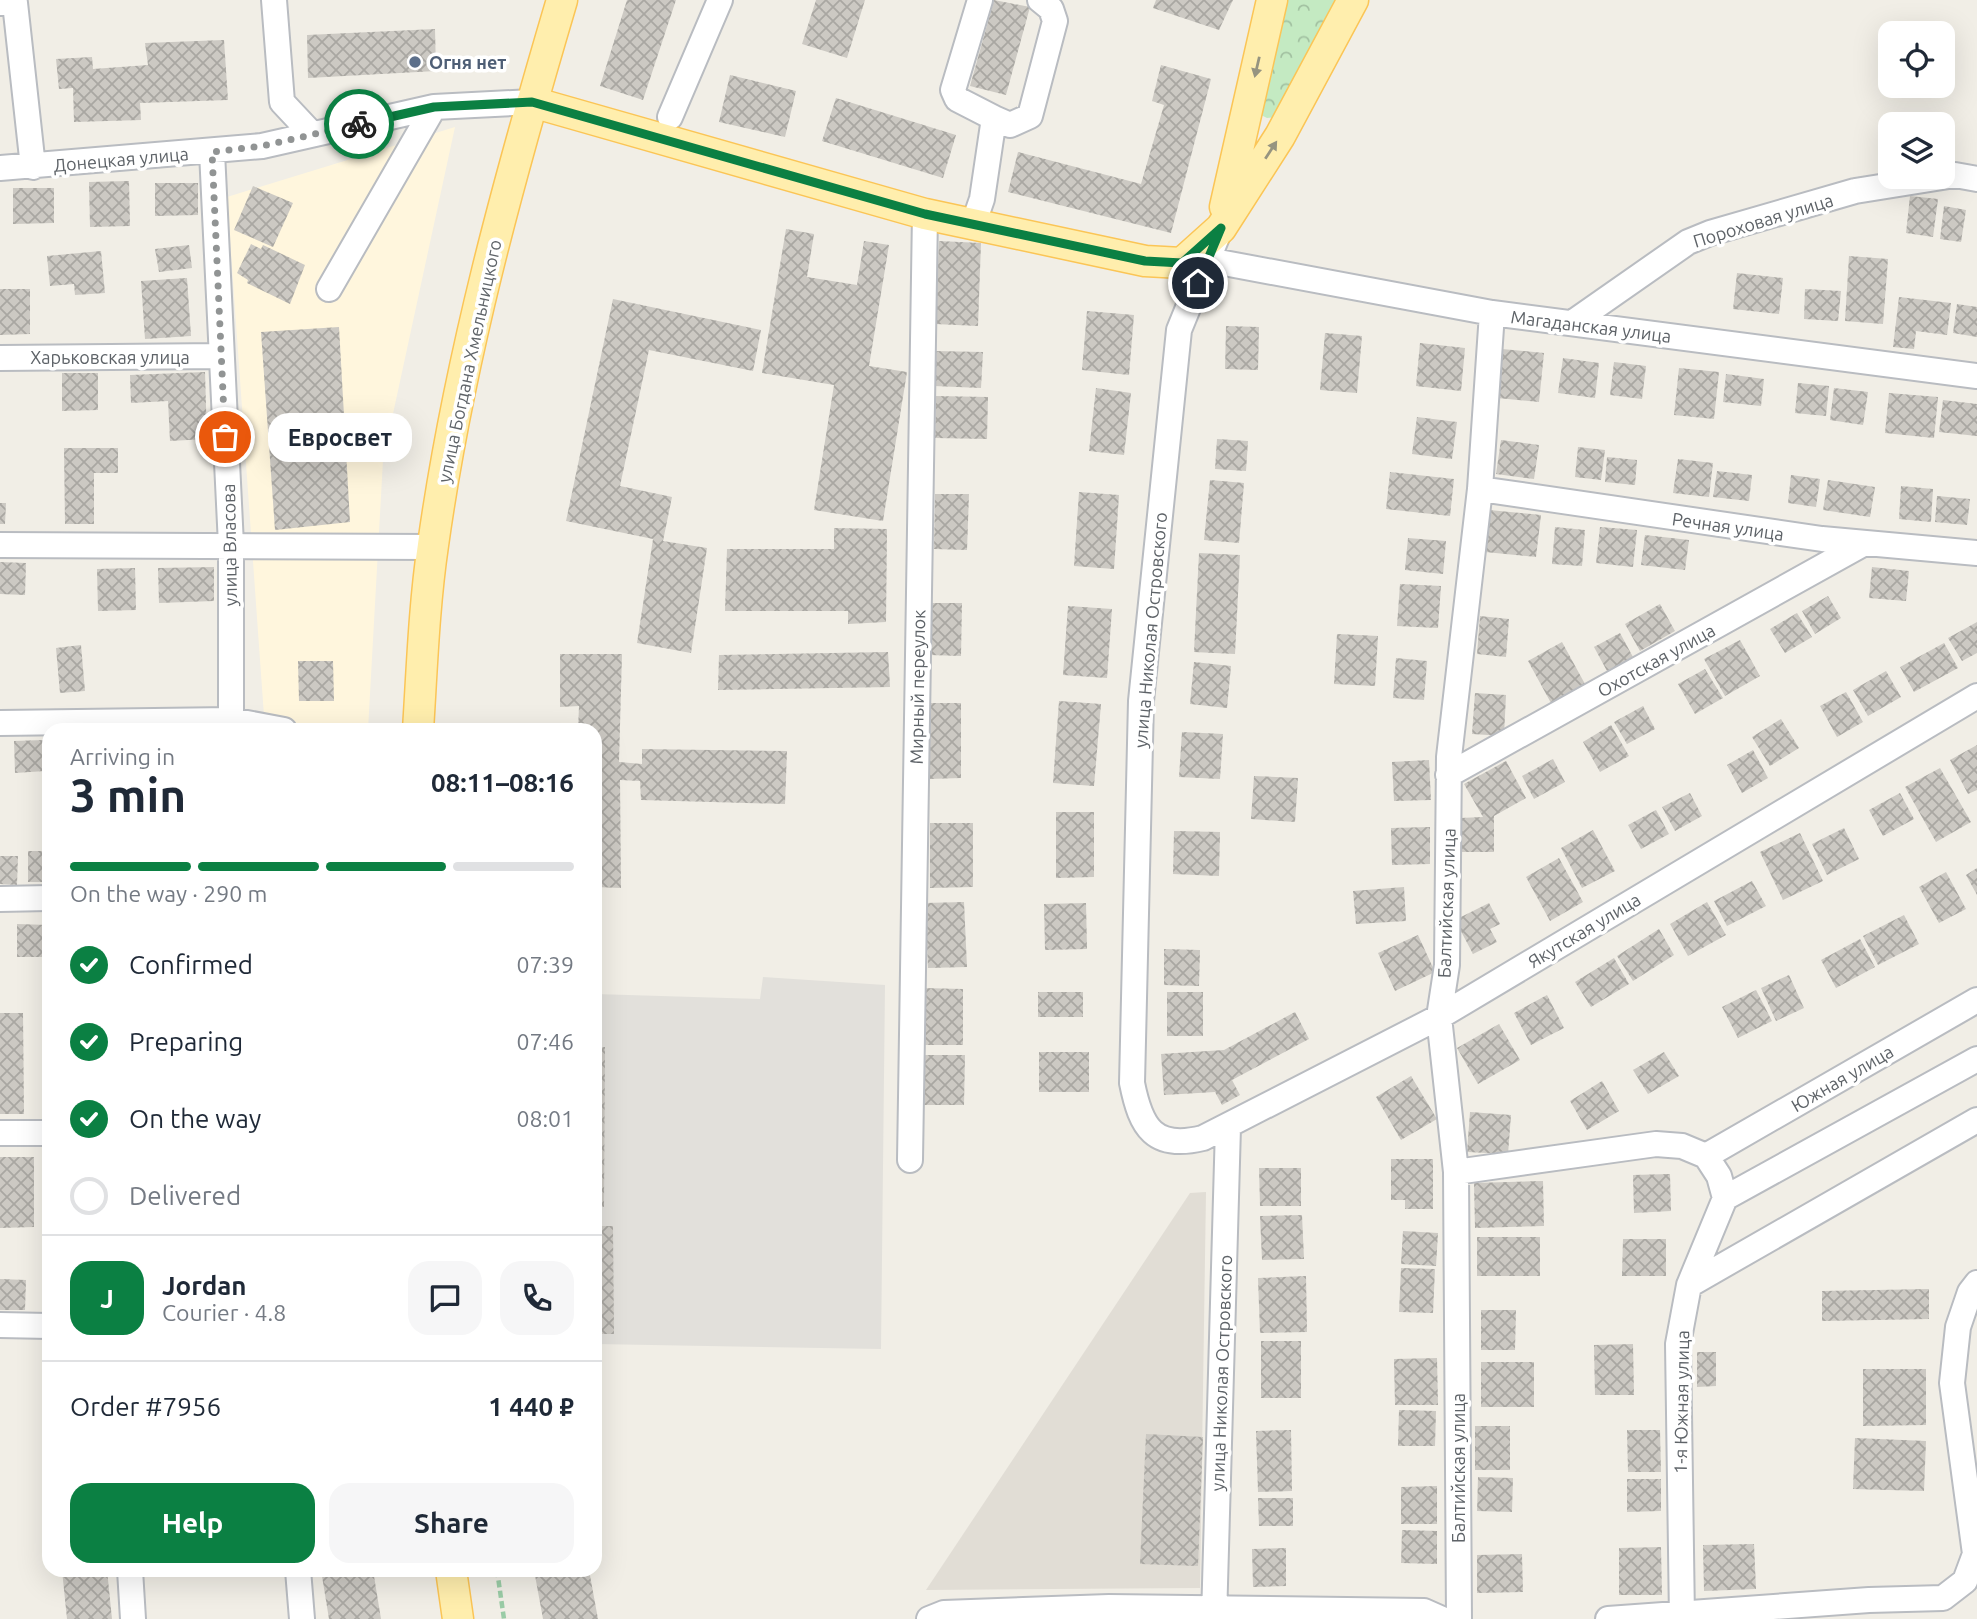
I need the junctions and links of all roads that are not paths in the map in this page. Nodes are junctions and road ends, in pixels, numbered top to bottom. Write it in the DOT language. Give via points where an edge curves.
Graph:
graph roads {
  1 [pos="274,0"];
  2 [pos="562,0"];
  3 [pos="720,0"];
  4 [pos="980,0"];
  5 [pos="1040,0"];
  6 [pos="1272,0"];
  7 [pos="1353,0"];
  8 [pos="8,3"];
  9 [pos="532,102"];
  10 [pos="434,107"];
  11 [pos="670,117"];
  12 [pos="994,118"];
  13 [pos="312,134"];
  14 [pos="212,152"];
  15 [pos="33,167"];
  16 [pos="0,168"];
  17 [pos="1977,179"];
  18 [pos="925,214"];
  19 [pos="973,225"];
  20 [pos="1221,228"];
  21 [pos="1208,260"];
  22 [pos="329,289"];
  23 [pos="1492,313"];
  24 [pos="1572,323"];
  25 [pos="221,356"];
  26 [pos="0,358"];
  27 [pos="1977,376"];
  28 [pos="1480,489"];
  29 [pos="1863,544"];
  30 [pos="0,545"];
  31 [pos="231,545"];
  32 [pos="432,547"];
  33 [pos="1977,553"];
  34 [pos="1977,696"];
  35 [pos="0,723"];
  36 [pos="42,723"];
  37 [pos="231,723"];
  38 [pos="419,723"];
  39 [pos="1448,775"];
  40 [pos="42,898"];
  41 [pos="0,899"];
  42 [pos="1977,1000"];
  43 [pos="1439,1017"];
  44 [pos="1977,1059"];
  45 [pos="1977,1120"];
  46 [pos="1228,1127"];
  47 [pos="0,1133"];
  48 [pos="42,1133"];
  49 [pos="1180,1144"];
  50 [pos="1706,1156"];
  51 [pos="910,1160"];
  52 [pos="1456,1172"];
  53 [pos="1724,1198"];
  54 [pos="1689,1285"];
  55 [pos="1975,1288"];
  56 [pos="0,1325"];
  57 [pos="42,1326"];
  58 [pos="130,1577"];
  59 [pos="299,1577"];
  60 [pos="452,1577"];
  61 [pos="1869,1609"];
  62 [pos="1109,1613"];
  63 [pos="1214,1614"];
  64 [pos="1682,1617"];
  65 [pos="133,1619"];
  66 [pos="302,1619"];
  67 [pos="458,1619"];
  68 [pos="929,1619"];
  69 [pos="1442,1619"];
  70 [pos="1459,1619"];
  71 [pos="1608,1619"];
  1 -- 13 [label="street" via="282,102"];
  2 -- 9 [label="main road, улица Богдана Хмельницкого"];
  3 -- 11 [label="street"];
  4 -- 12 [label="street" via="953,90 957,99"];
  5 -- 12 [label="street" via="1051,9 1055,21 1030,116 1010,125"];
  6 -- 20 [label="main road, улица Николая Островского, one-way"];
  20 -- 7 [label="main road, улица Николая Островского, one-way" via="1280,136"];
  8 -- 15 [label="street"];
  9 -- 10 [label="street, Донецкая улица"];
  9 -- 18 [label="main road"];
  9 -- 32 [label="main road, улица Богдана Хмельницкого" via="487,265"];
  10 -- 13 [label="street, Донецкая улица"];
  10 -- 22 [label="street"];
  12 -- 19 [label="street" via="982,199"];
  13 -- 14 [label="street, Донецкая улица"];
  14 -- 15 [label="street, Донецкая улица"];
  14 -- 25 [label="street, улица Власова"];
  15 -- 16 [label="street, Донецкая улица"];
  17 -- 24 [label="street, Пороховая улица" via="1955,175 1855,191 1710,233 1688,242"];
  18 -- 19 [label="main road"];
  18 -- 51 [label="street, Мирный переулок"];
  19 -- 20 [label="main road" via="1145,261 1182,263"];
  20 -- 21 [label="street, улица Николая Островского"];
  21 -- 23 [label="street, Магаданская улица"];
  21 -- 49 [label="street, улица Николая Островского" via="1179,330 1141,701 1132,1083 1146,1124 1160,1139"];
  23 -- 24 [label="street, Магаданская улица"];
  23 -- 28 [label="street, Балтийская улица"];
  24 -- 27 [label="street, Магаданская улица"];
  25 -- 26 [label="street, Харьковская улица"];
  25 -- 31 [label="street, улица Власова"];
  28 -- 29 [label="street, Речная улица"];
  28 -- 39 [label="street, Балтийская улица"];
  29 -- 33 [label="street, Речная улица"];
  29 -- 39 [label="street, Охотская улица"];
  30 -- 31 [label="street"];
  31 -- 32 [label="street"];
  31 -- 37 [label="street, улица Власова"];
  32 -- 38 [label="main road, улица Богдана Хмельницкого"];
  34 -- 43 [label="street, Якутская улица"];
  35 -- 36 [label="street"];
  39 -- 43 [label="street, Балтийская улица" via="1447,965"];
  40 -- 41 [label="street"];
  42 -- 50 [label="street, Южная улица"];
  43 -- 46 [label="street, Якутская улица"];
  43 -- 52 [label="street, Балтийская улица"];
  44 -- 53 [label="street"];
  45 -- 54 [label="street"];
  46 -- 49 [label="street, Якутская улица"];
  46 -- 63 [label="street, улица Николая Островского"];
  47 -- 48 [label="street"];
  50 -- 52 [label="street" via="1682,1146 1656,1144"];
  50 -- 53 [label="street" via="1719,1176"];
  52 -- 70 [label="street, Балтийская улица"];
  53 -- 54 [label="street, 1-я Южная улица"];
  54 -- 64 [label="street, 1-я Южная улица" via="1678,1344"];
  55 -- 61 [label="street" via="1958,1327 1952,1383 1975,1554 1965,1581 1942,1598"];
  56 -- 57 [label="street"];
  58 -- 65 [label="street"];
  59 -- 66 [label="street"];
  60 -- 67 [label="main road"];
  61 -- 64 [label="street"];
  62 -- 63 [label="street"];
  62 -- 68 [label="street" via="944,1613"];
  63 -- 69 [label="street" via="1424,1611"];
  64 -- 71 [label="street"];
}
